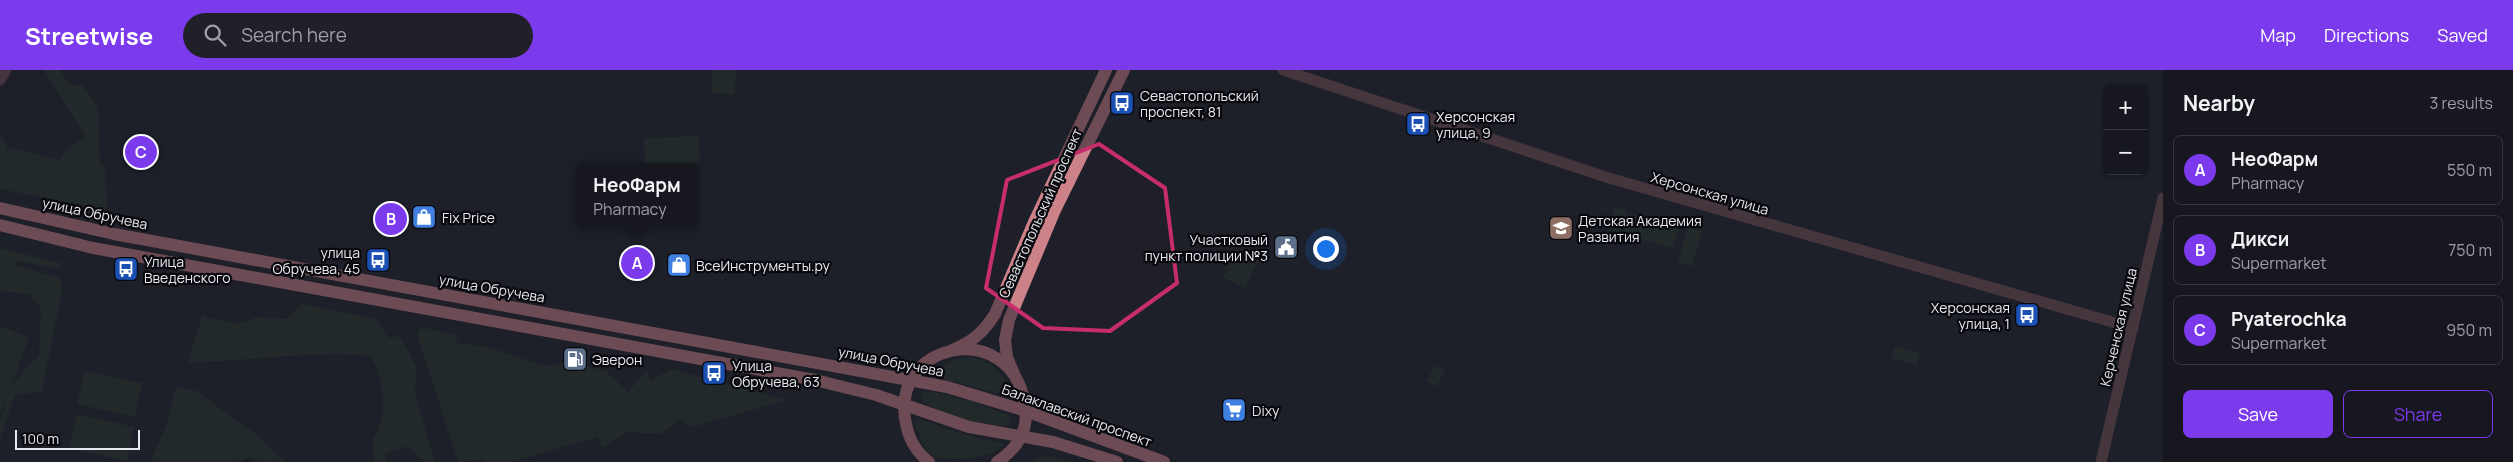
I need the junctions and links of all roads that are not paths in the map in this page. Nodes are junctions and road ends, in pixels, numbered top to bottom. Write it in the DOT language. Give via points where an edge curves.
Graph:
graph roads {
  1 [pos="6,70"];
  2 [pos="1106,70"];
  3 [pos="1124,70"];
  4 [pos="1283,70"];
  5 [pos="0,80"];
  6 [pos="2163,198"];
  7 [pos="0,208"];
  8 [pos="0,225"];
  9 [pos="237,256"];
  10 [pos="234,274"];
  11 [pos="2133,328"];
  12 [pos="952,350"];
  13 [pos="1014,374"];
  14 [pos="910,380"];
  15 [pos="980,395"];
  16 [pos="904,406"];
  17 [pos="1026,411"];
  18 [pos="1023,437"];
  19 [pos="914,448"];
  20 [pos="919,462"];
  21 [pos="929,462"];
  22 [pos="997,462"];
  23 [pos="1118,462"];
  24 [pos="1164,462"];
  25 [pos="2101,462"];
  1 -- 5 [label="street"];
  2 -- 12 [label="main road, Севастопольский проспект" via="1034,222 995,314 976,339"];
  3 -- 13 [label="main road, Севастопольский проспект" via="1055,210 1009,320 1005,340"];
  4 -- 11 [label="street, Херсонская улица" via="1609,178"];
  6 -- 11 [label="street, Керченская улица"];
  7 -- 9 [label="main road, улица Обручева"];
  8 -- 10 [label="main road" via="93,248"];
  9 -- 10 [label="street" via="244,265 242,271"];
  9 -- 14 [label="main road, улица Обручева"];
  10 -- 16 [label="main road" via="815,380"];
  11 -- 25 [label="street, Керченская улица"];
  12 -- 13 [label="main road" via="991,353"];
  12 -- 14 [label="main road, Севастопольский проспект" via="930,359"];
  13 -- 17 [label="main road, Севастопольский проспект"];
  14 -- 15 [label="main road, улица Обручева"];
  14 -- 16 [label="main road"];
  15 -- 17 [label="main road, Балаклавский проспект"];
  16 -- 18 [label="main road" via="969,427"];
  16 -- 19 [label="main road" via="906,428"];
  17 -- 18 [label="main road"];
  17 -- 24 [label="main road, Балаклавский проспект"];
  18 -- 22 [label="main road"];
  18 -- 23 [label="main road"];
  19 -- 20 [label="main road"];
  19 -- 21 [label="main road"];
}
